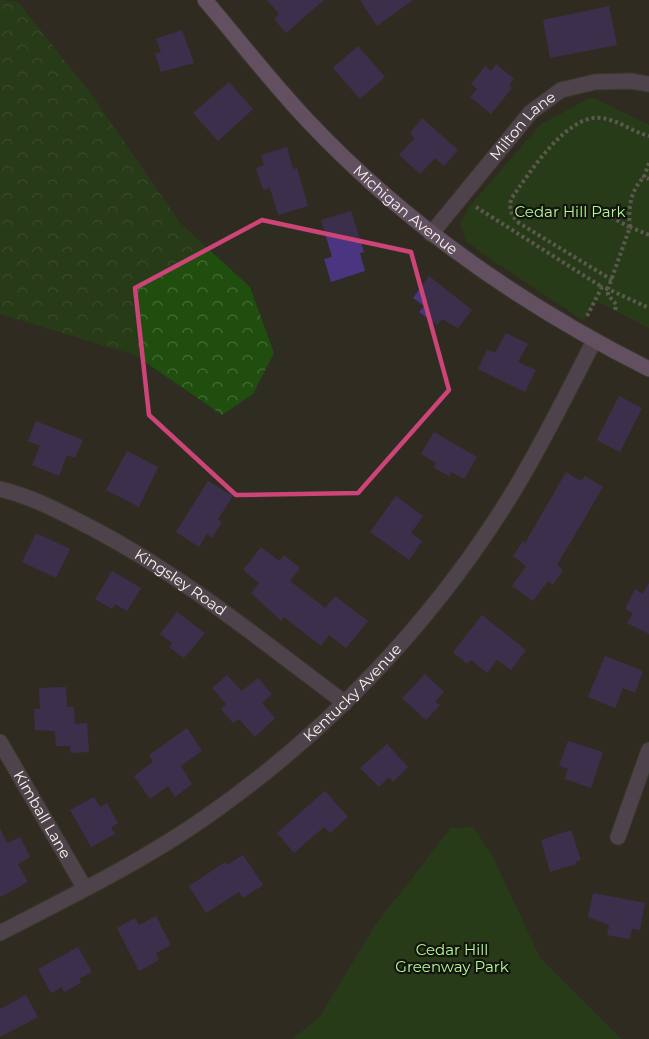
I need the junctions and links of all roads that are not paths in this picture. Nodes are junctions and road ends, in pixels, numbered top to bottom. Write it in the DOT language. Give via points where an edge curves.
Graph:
graph roads {
  1 [pos="205,0"];
  2 [pos="649,84"];
  3 [pos="431,234"];
  4 [pos="594,341"];
  5 [pos="649,369"];
  6 [pos="0,489"];
  7 [pos="345,703"];
  8 [pos="0,742"];
  9 [pos="649,750"];
  10 [pos="618,837"];
  11 [pos="84,887"];
  12 [pos="0,933"];
  1 -- 3 [label="street, Michigan Avenue" via="307,121"];
  2 -- 3 [label="street, Milton Lane" via="595,82 561,90 531,112"];
  3 -- 4 [label="street, Michigan Avenue"];
  4 -- 5 [label="street, Michigan Avenue"];
  4 -- 7 [label="street, Kentucky Avenue" via="531,461 496,518 418,626"];
  6 -- 7 [label="street, Kingsley Road" via="27,495 160,567"];
  7 -- 11 [label="street, Kentucky Avenue" via="204,819"];
  8 -- 11 [label="street, Kimball Lane"];
  9 -- 10 [label="street"];
  11 -- 12 [label="street, Kentucky Avenue"];
}
